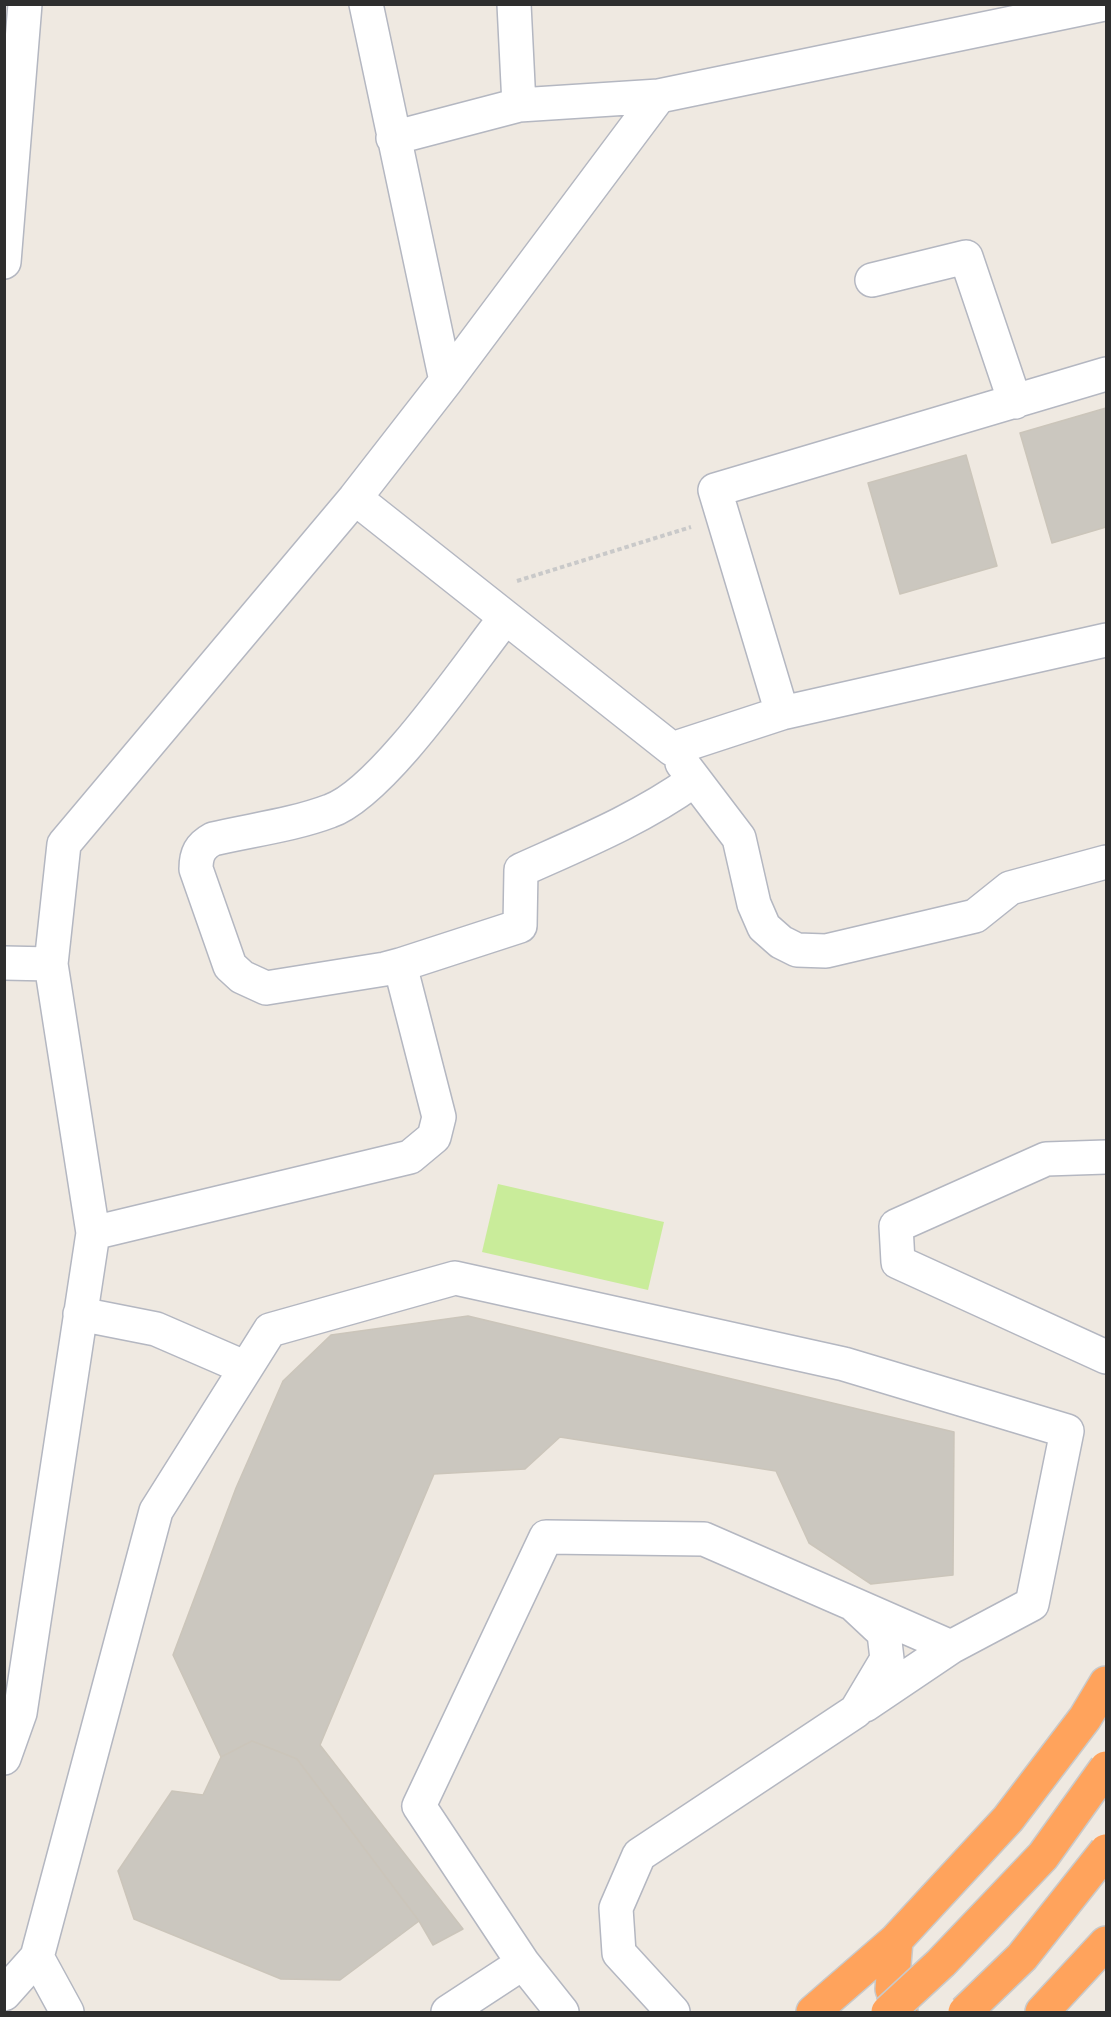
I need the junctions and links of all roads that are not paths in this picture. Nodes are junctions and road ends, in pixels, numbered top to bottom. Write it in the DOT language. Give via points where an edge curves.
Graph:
graph roads {
  1 [pos="25,4"];
  2 [pos="366,4"];
  3 [pos="514,4"];
  4 [pos="1104,4"];
  5 [pos="659,96"];
  6 [pos="519,105"];
  7 [pos="393,138"];
  8 [pos="4,262"];
  9 [pos="872,280"];
  10 [pos="1107,374"];
  11 [pos="446,381"];
  12 [pos="1015,402"];
  13 [pos="355,498"];
  14 [pos="505,618"];
  15 [pos="1107,640"];
  16 [pos="782,713"];
  17 [pos="672,749"];
  18 [pos="693,780"];
  19 [pos="1107,862"];
  20 [pos="4,963"];
  21 [pos="51,964"];
  22 [pos="400,964"];
  23 [pos="1107,1157"];
  24 [pos="93,1233"];
  25 [pos="80,1314"];
  26 [pos="1107,1357"];
  27 [pos="246,1368"];
  28 [pos="853,1604"];
  29 [pos="951,1647"];
  30 [pos="1107,1683"];
  31 [pos="856,1711"];
  32 [pos="4,1758"];
  33 [pos="1107,1768"];
  34 [pos="1107,1851"];
  35 [pos="896,1940"];
  36 [pos="1107,1943"];
  37 [pos="37,1957"];
  38 [pos="523,1963"];
  39 [pos="4,1994"];
  40 [pos="4,2006"];
  41 [pos="11,2013"];
  42 [pos="66,2013"];
  43 [pos="448,2013"];
  44 [pos="562,2013"];
  45 [pos="673,2013"];
  46 [pos="813,2013"];
  47 [pos="888,2013"];
  48 [pos="901,2013"];
  49 [pos="965,2013"];
  50 [pos="1042,2013"];
  1 -- 8 [label="street"];
  2 -- 7 [label="street"];
  3 -- 6 [label="street"];
  4 -- 5 [label="street"];
  5 -- 6 [label="street"];
  5 -- 11 [label="street"];
  6 -- 7 [label="street"];
  7 -- 11 [label="street"];
  9 -- 12 [label="street" via="966,257"];
  10 -- 12 [label="street"];
  11 -- 13 [label="street"];
  12 -- 16 [label="street" via="715,490"];
  13 -- 14 [label="street"];
  13 -- 21 [label="street" via="64,844"];
  14 -- 17 [label="street"];
  14 -- 22 [label="street" via="406,745 361,790 331,811 213,839 199,850 196,869 230,966 254,984 266,988"];
  15 -- 16 [label="street"];
  16 -- 17 [label="street"];
  17 -- 18 [label="street"];
  18 -- 19 [label="street" via="739,838 754,904 764,927 797,950 826,951 975,916 1010,888"];
  18 -- 22 [label="street" via="659,805 620,826 521,870 520,926"];
  20 -- 21 [label="street"];
  21 -- 24 [label="street"];
  22 -- 24 [label="street" via="439,1117 434,1137 410,1157"];
  23 -- 26 [label="street" via="1046,1159 896,1226 898,1262"];
  24 -- 25 [label="street"];
  25 -- 27 [label="street" via="156,1329"];
  25 -- 32 [label="street" via="20,1713"];
  27 -- 29 [label="street" via="270,1330 455,1278 844,1364 1067,1431 1032,1604"];
  27 -- 37 [label="street" via="156,1511"];
  28 -- 29 [label="street"];
  28 -- 31 [label="street" via="884,1633 887,1659"];
  28 -- 38 [label="street" via="705,1539 546,1537 419,1806"];
  29 -- 31 [label="street"];
  30 -- 35 [label="highway" via="1008,1819"];
  31 -- 45 [label="street" via="639,1855 616,1908 619,1953"];
  33 -- 47 [label="highway, bridge" via="1043,1856"];
  34 -- 49 [label="highway, bridge" via="1022,1957"];
  35 -- 46 [label="highway"];
  35 -- 48 [label="highway" via="892,1989"];
  36 -- 50 [label="highway"];
  37 -- 39 [label="street"];
  37 -- 42 [label="street"];
  38 -- 43 [label="street"];
  38 -- 44 [label="street"];
  40 -- 41 [label="street"];
}
